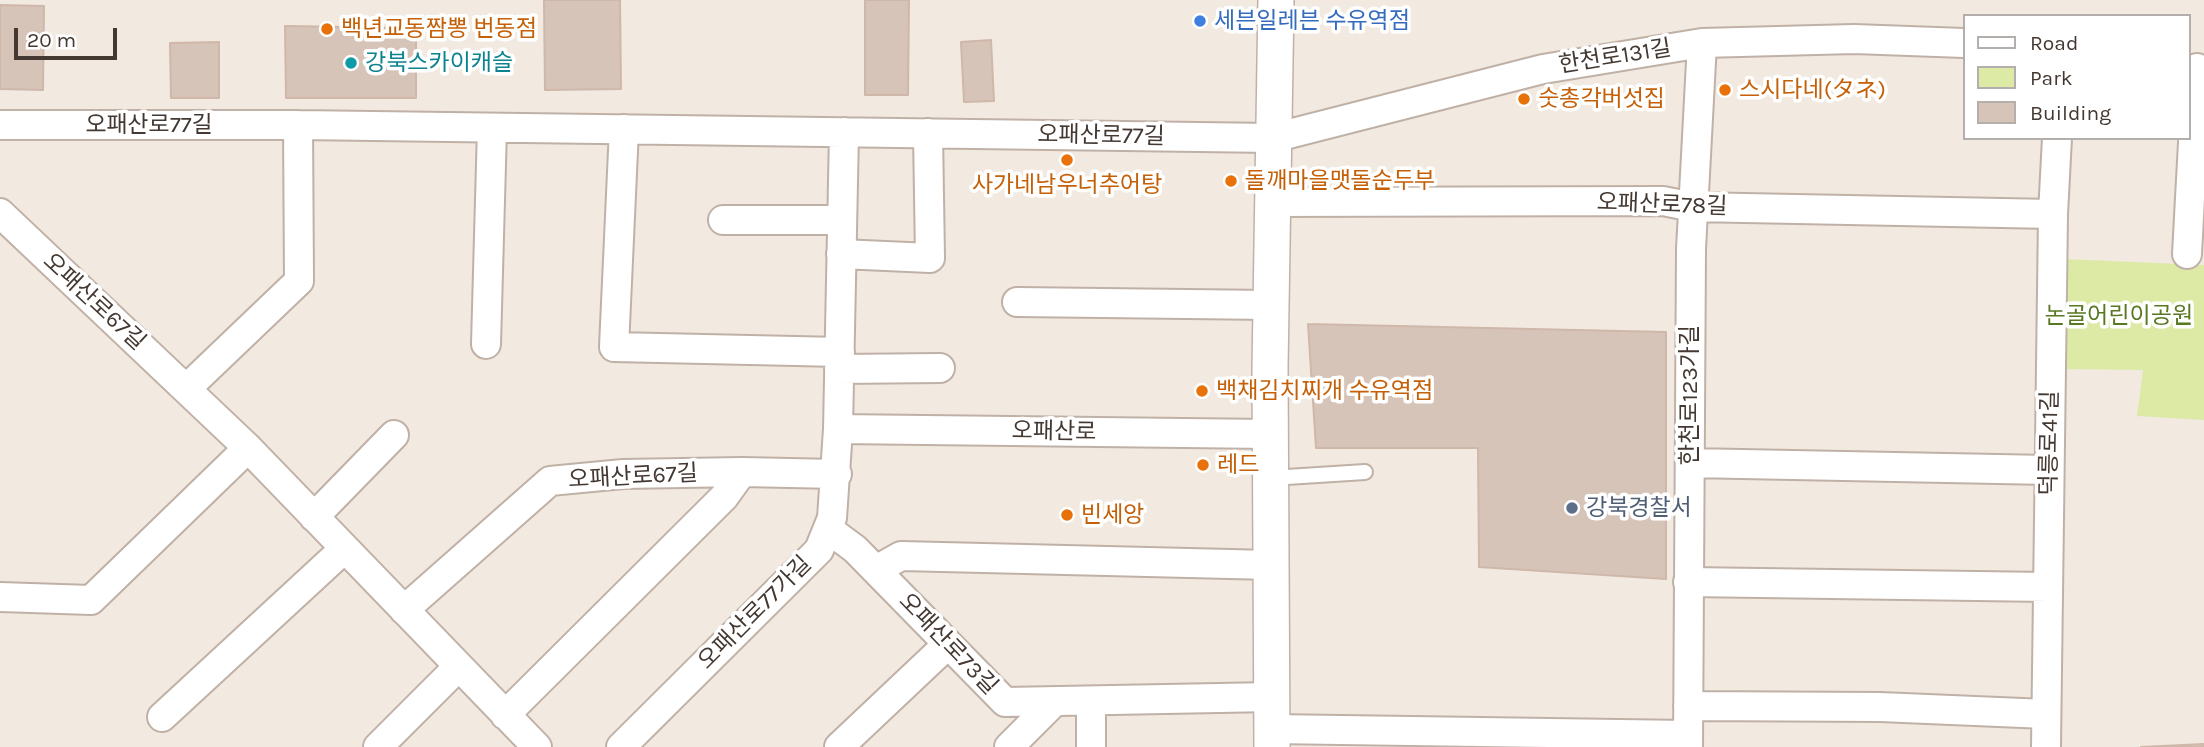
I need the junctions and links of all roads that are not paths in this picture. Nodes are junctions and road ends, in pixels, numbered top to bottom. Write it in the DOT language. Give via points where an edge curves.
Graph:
graph roads {
  1 [pos="1276,0"];
  2 [pos="1702,43"];
  3 [pos="1962,43"];
  4 [pos="2196,68"];
  5 [pos="0,125"];
  6 [pos="298,125"];
  7 [pos="492,128"];
  8 [pos="624,129"];
  9 [pos="844,132"];
  10 [pos="928,133"];
  11 [pos="1273,138"];
  12 [pos="2057,140"];
  13 [pos="1272,202"];
  14 [pos="1693,207"];
  15 [pos="0,214"];
  16 [pos="2053,214"];
  17 [pos="723,220"];
  18 [pos="842,220"];
  19 [pos="841,254"];
  20 [pos="2187,254"];
  21 [pos="1017,302"];
  22 [pos="1271,305"];
  23 [pos="486,344"];
  24 [pos="839,361"];
  25 [pos="940,368"];
  26 [pos="186,389"];
  27 [pos="838,429"];
  28 [pos="1270,434"];
  29 [pos="394,435"];
  30 [pos="248,448"];
  31 [pos="1690,463"];
  32 [pos="2049,470"];
  33 [pos="742,472"];
  34 [pos="1365,472"];
  35 [pos="837,474"];
  36 [pos="1271,478"];
  37 [pos="314,517"];
  38 [pos="828,529"];
  39 [pos="344,549"];
  40 [pos="1271,565"];
  41 [pos="876,570"];
  42 [pos="1688,582"];
  43 [pos="2048,587"];
  44 [pos="0,597"];
  45 [pos="404,610"];
  46 [pos="947,645"];
  47 [pos="458,667"];
  48 [pos="1091,701"];
  49 [pos="1054,702"];
  50 [pos="1688,706"];
  51 [pos="2046,714"];
  52 [pos="505,715"];
  53 [pos="162,716"];
  54 [pos="1272,724"];
  55 [pos="1443,740"];
  56 [pos="1688,741"];
  57 [pos="378,747"];
  58 [pos="537,747"];
  59 [pos="621,747"];
  60 [pos="839,747"];
  61 [pos="1009,747"];
  62 [pos="1091,747"];
  63 [pos="2046,747"];
  1 -- 11 [label="street"];
  2 -- 3 [label="street, 한천로131길" via="1854,39"];
  2 -- 11 [label="street, 한천로131길" via="1543,69"];
  2 -- 14 [label="street, 한천로123가길"];
  4 -- 20 [label="street"];
  5 -- 6 [label="street, 오패산로77길"];
  6 -- 7 [label="street, 오패산로77길"];
  6 -- 26 [label="street" via="299,281"];
  7 -- 8 [label="street, 오패산로77길"];
  7 -- 23 [label="street"];
  8 -- 9 [label="street, 오패산로77길"];
  8 -- 24 [label="street" via="614,346"];
  9 -- 10 [label="street, 오패산로77길"];
  9 -- 18 [label="street, 오패산로77가길"];
  10 -- 11 [label="street, 오패산로77길"];
  10 -- 19 [label="street" via="930,258"];
  11 -- 13 [label="street"];
  12 -- 16 [label="street, 덕릉로41길"];
  13 -- 14 [label="street, 오패산로78길" via="1663,201"];
  13 -- 22 [label="street"];
  14 -- 16 [label="street, 오패산로78길"];
  14 -- 31 [label="street, 한천로123가길"];
  15 -- 26 [label="street, 오패산로67길"];
  16 -- 32 [label="street, 덕릉로41길"];
  17 -- 18 [label="street"];
  18 -- 19 [label="street, 오패산로77가길"];
  19 -- 24 [label="street, 오패산로77가길"];
  21 -- 22 [label="street"];
  22 -- 28 [label="street"];
  24 -- 25 [label="street"];
  24 -- 27 [label="street, 오패산로77가길"];
  26 -- 30 [label="street, 오패산로67길"];
  27 -- 28 [label="street, 오패산로"];
  27 -- 35 [label="street, 오패산로77가길"];
  28 -- 36 [label="street"];
  29 -- 37 [label="street"];
  30 -- 37 [label="street, 오패산로67길"];
  30 -- 44 [label="street" via="91,600"];
  31 -- 32 [label="street"];
  31 -- 42 [label="street, 한천로123가길"];
  32 -- 43 [label="street, 덕릉로41길"];
  33 -- 35 [label="street, 오패산로67길"];
  33 -- 45 [label="street, 오패산로67길" via="623,474 550,481"];
  33 -- 52 [label="street, 오패산로67길" via="724,497"];
  34 -- 36 [label="lane"];
  35 -- 38 [label="street, 오패산로77가길"];
  36 -- 40 [label="street"];
  37 -- 39 [label="street, 오패산로67길"];
  38 -- 41 [label="street, 오패산로73길"];
  38 -- 59 [label="street, 오패산로77가길" via="819,550"];
  39 -- 45 [label="street, 오패산로67길"];
  39 -- 53 [label="street"];
  40 -- 41 [label="street" via="901,556"];
  40 -- 54 [label="street"];
  41 -- 46 [label="street, 오패산로73길"];
  42 -- 43 [label="street"];
  42 -- 50 [label="street, 한천로123가길"];
  43 -- 51 [label="street, 덕릉로41길"];
  45 -- 47 [label="street, 오패산로67길"];
  46 -- 49 [label="street, 오패산로73길" via="1005,702"];
  46 -- 60 [label="street"];
  47 -- 52 [label="street, 오패산로67길"];
  47 -- 57 [label="street"];
  48 -- 49 [label="street, 오패산로73길"];
  48 -- 54 [label="street, 오패산로73길"];
  48 -- 62 [label="street"];
  49 -- 61 [label="street"];
  50 -- 51 [label="street"];
  50 -- 56 [label="street, 한천로123가길"];
  51 -- 63 [label="street, 덕릉로41길"];
  52 -- 58 [label="street, 오패산로67길"];
  54 -- 55 [label="street, 오패산로73길"];
  55 -- 56 [label="street, 오패산로73길"];
}
